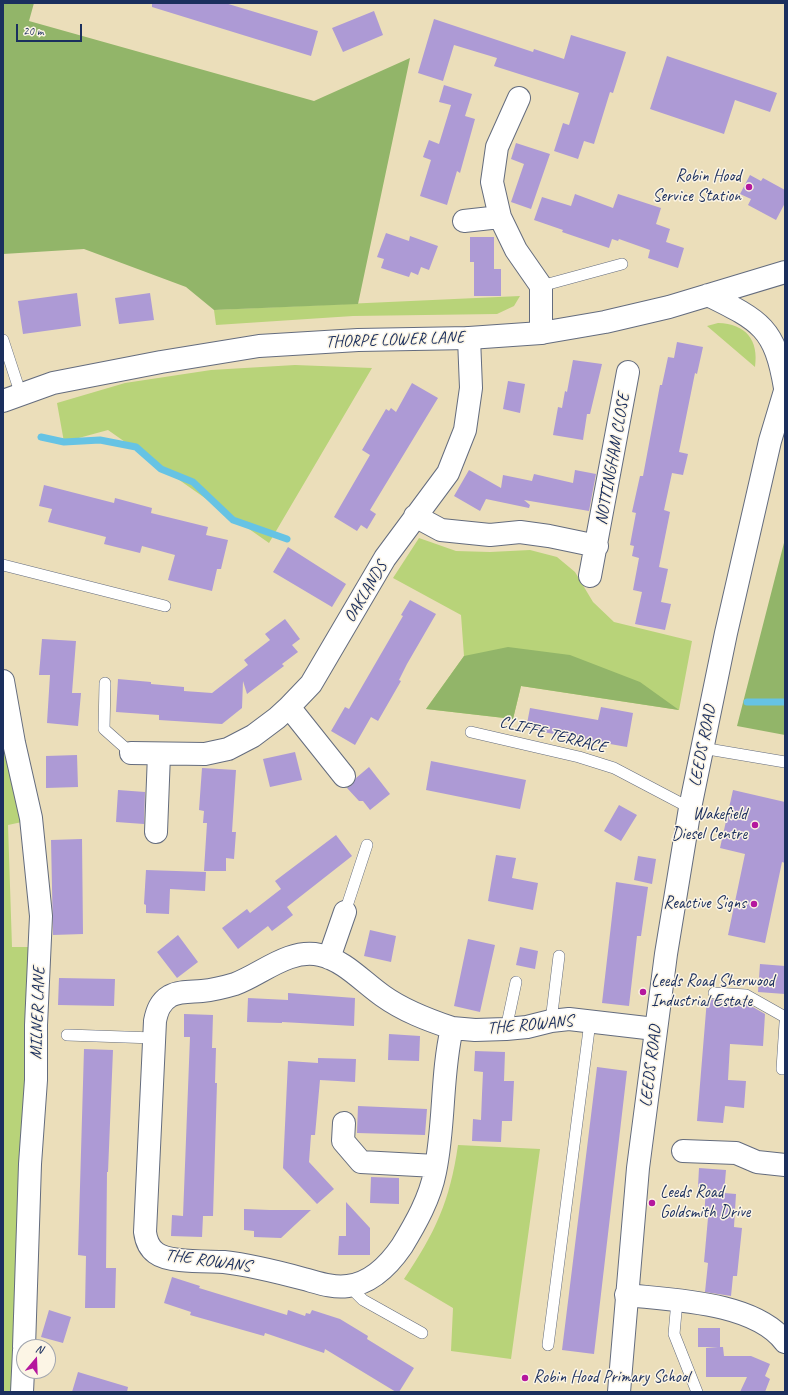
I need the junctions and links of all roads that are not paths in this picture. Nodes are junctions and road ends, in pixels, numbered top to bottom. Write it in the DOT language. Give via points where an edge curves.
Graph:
graph roads {
  1 [pos="518,98"];
  2 [pos="500,217"];
  3 [pos="464,221"];
  4 [pos="622,264"];
  5 [pos="785,272"];
  6 [pos="541,286"];
  7 [pos="708,295"];
  8 [pos="542,333"];
  9 [pos="469,338"];
  10 [pos="3,340"];
  11 [pos="628,372"];
  12 [pos="785,390"];
  13 [pos="12,398"];
  14 [pos="415,516"];
  15 [pos="597,546"];
  16 [pos="3,565"];
  17 [pos="590,576"];
  18 [pos="165,606"];
  19 [pos="3,682"];
  20 [pos="105,683"];
  21 [pos="289,707"];
  22 [pos="471,732"];
  23 [pos="702,748"];
  24 [pos="131,753"];
  25 [pos="158,754"];
  26 [pos="785,762"];
  27 [pos="344,776"];
  28 [pos="690,808"];
  29 [pos="156,832"];
  30 [pos="367,845"];
  31 [pos="345,912"];
  32 [pos="559,956"];
  33 [pos="329,958"];
  34 [pos="516,982"];
  35 [pos="714,992"];
  36 [pos="785,1017"];
  37 [pos="551,1021"];
  38 [pos="590,1022"];
  39 [pos="785,1023"];
  40 [pos="452,1028"];
  41 [pos="506,1029"];
  42 [pos="655,1029"];
  43 [pos="66,1035"];
  44 [pos="154,1038"];
  45 [pos="782,1069"];
  46 [pos="344,1123"];
  47 [pos="683,1151"];
  48 [pos="785,1164"];
  49 [pos="436,1166"];
  50 [pos="353,1285"];
  51 [pos="626,1295"];
  52 [pos="677,1300"];
  53 [pos="422,1333"];
  54 [pos="24,1339"];
  55 [pos="785,1342"];
  56 [pos="548,1345"];
  57 [pos="23,1379"];
  58 [pos="22,1392"];
  59 [pos="619,1392"];
  60 [pos="697,1392"];
  1 -- 2 [label="street" via="497,147 492,182"];
  2 -- 3 [label="street"];
  2 -- 6 [label="street" via="516,250"];
  4 -- 6 [label="lane"];
  5 -- 7 [label="street, THORPE LOWER LANE"];
  6 -- 8 [label="street"];
  7 -- 8 [label="street, THORPE LOWER LANE" via="605,322"];
  7 -- 12 [label="street" via="760,325 772,341 780,362"];
  8 -- 9 [label="street, THORPE LOWER LANE"];
  9 -- 13 [label="street, THORPE LOWER LANE" via="358,340 259,346 161,362 53,384"];
  9 -- 14 [label="street, OAKLANDS" via="471,388 465,430 448,473"];
  10 -- 13 [label="lane"];
  11 -- 15 [label="street, NOTTINGHAM CLOSE"];
  12 -- 23 [label="street, LEEDS ROAD" via="768,448"];
  14 -- 15 [label="street, NOTTINGHAM CLOSE" via="441,530 490,535 520,532"];
  14 -- 21 [label="street, OAKLANDS" via="385,558 311,684"];
  15 -- 17 [label="street, NOTTINGHAM CLOSE"];
  16 -- 18 [label="lane"];
  19 -- 54 [label="street, MILNER LANE" via="31,818 41,916"];
  20 -- 24 [label="lane" via="104,729"];
  21 -- 25 [label="street, OAKLANDS" via="253,736 228,749 205,754"];
  21 -- 27 [label="street"];
  22 -- 28 [label="lane, CLIFFE TERRACE" via="579,756 614,768"];
  23 -- 26 [label="lane"];
  23 -- 28 [label="street, LEEDS ROAD"];
  24 -- 25 [label="street, OAKLANDS"];
  25 -- 29 [label="street"];
  28 -- 42 [label="street, LEEDS ROAD"];
  30 -- 31 [label="lane"];
  31 -- 33 [label="street"];
  32 -- 37 [label="lane"];
  33 -- 40 [label="street, THE ROWANS" via="384,997 420,1017"];
  33 -- 44 [label="street, THE ROWANS" via="319,954 300,955 282,960 235,984 169,996 156,1012"];
  34 -- 41 [label="lane"];
  35 -- 36 [label="lane" via="746,995"];
  37 -- 38 [label="street, THE ROWANS" via="569,1019"];
  37 -- 41 [label="street, THE ROWANS"];
  38 -- 42 [label="street, THE ROWANS"];
  38 -- 56 [label="lane"];
  39 -- 45 [label="lane"];
  40 -- 41 [label="street, THE ROWANS"];
  40 -- 49 [label="street, THE ROWANS" via="446,1059"];
  42 -- 51 [label="street, LEEDS ROAD"];
  43 -- 44 [label="lane"];
  44 -- 50 [label="street, THE ROWANS" via="145,1232 150,1247 155,1253 170,1258 232,1263 327,1286"];
  46 -- 49 [label="street" via="343,1141 361,1162"];
  47 -- 48 [label="street" via="736,1153 757,1162"];
  49 -- 50 [label="street, THE ROWANS" via="426,1202 396,1254 383,1269 366,1281"];
  50 -- 53 [label="lane" via="363,1300"];
  51 -- 52 [label="street"];
  51 -- 59 [label="street, LEEDS ROAD"];
  52 -- 55 [label="street" via="752,1317 778,1334"];
  52 -- 60 [label="lane" via="674,1334"];
  57 -- 58 [label="street"];
}
